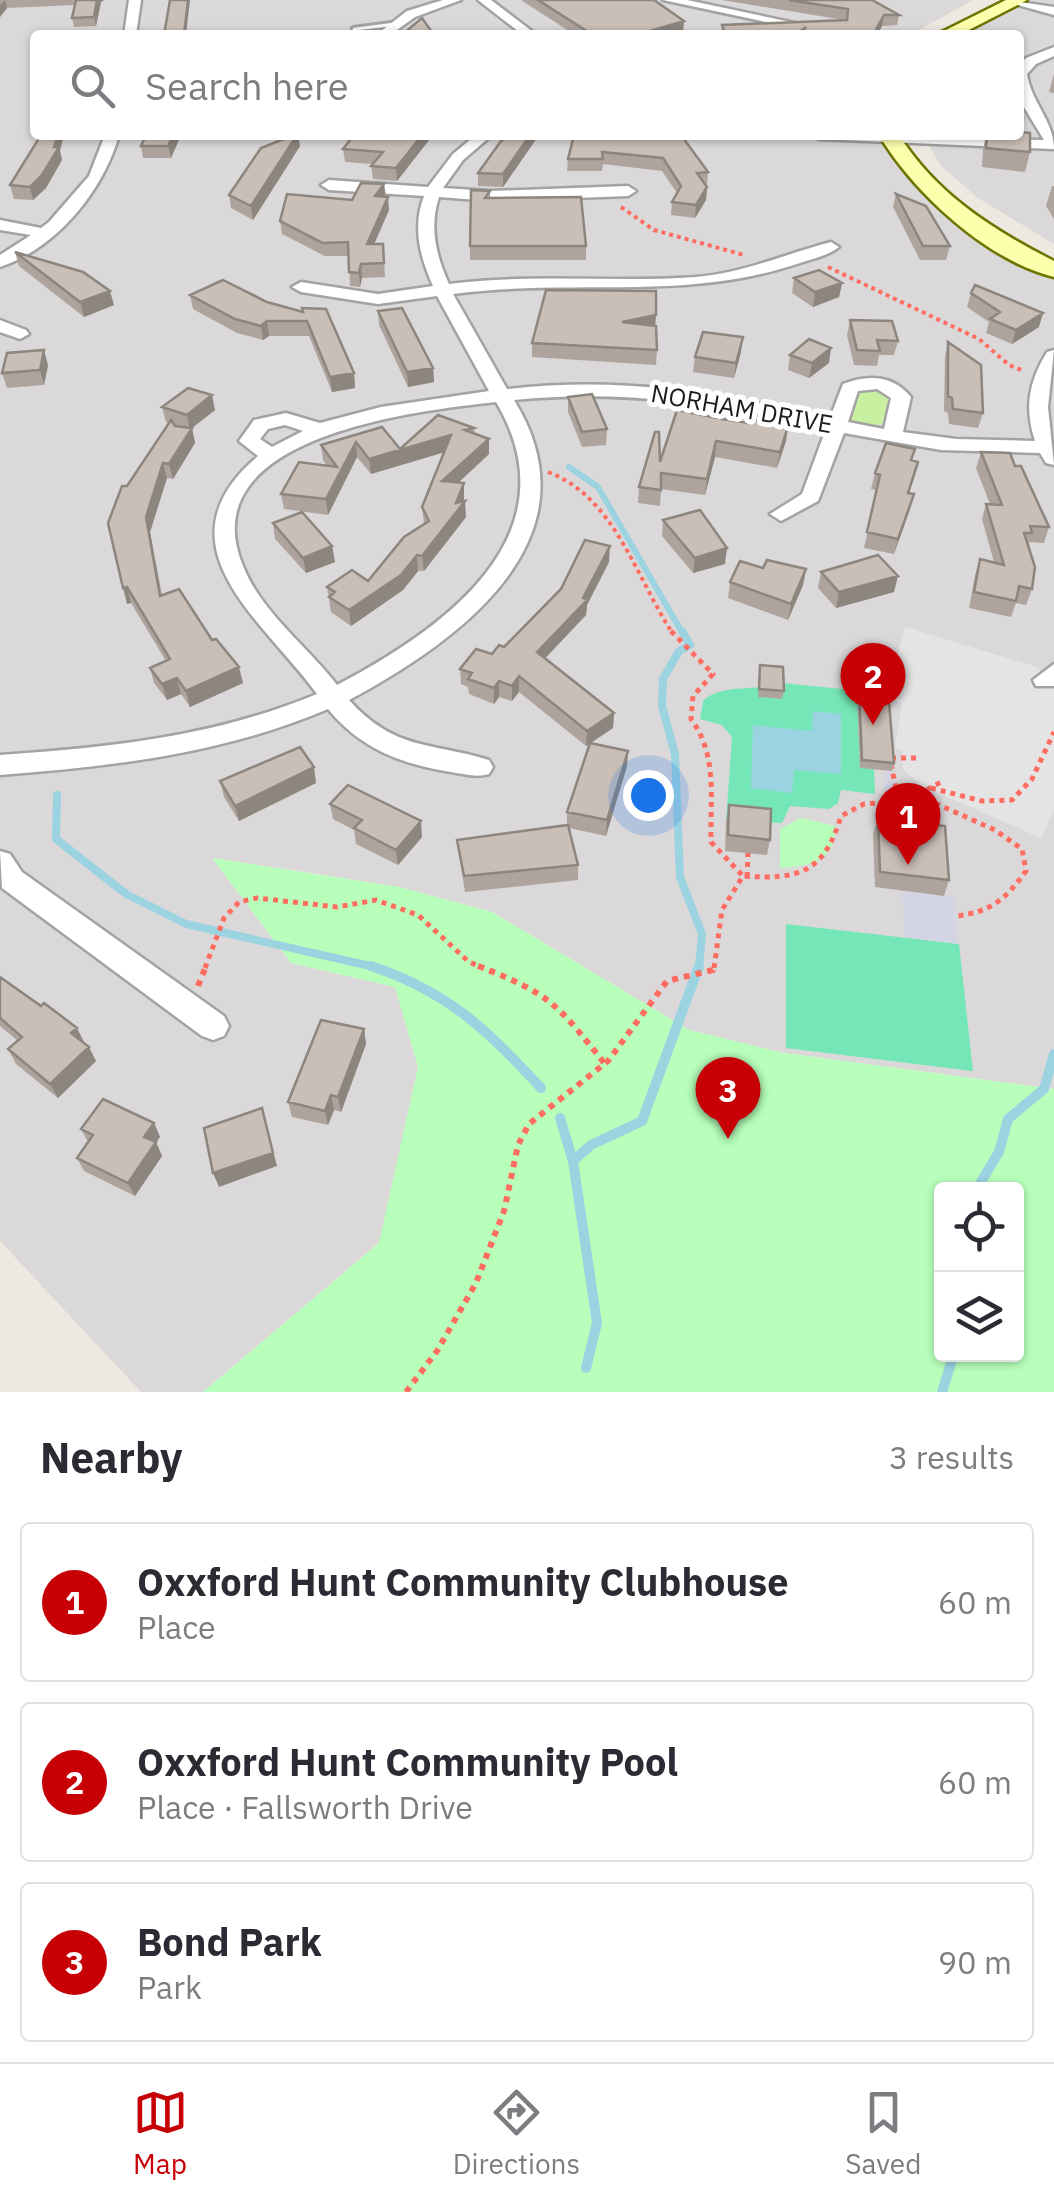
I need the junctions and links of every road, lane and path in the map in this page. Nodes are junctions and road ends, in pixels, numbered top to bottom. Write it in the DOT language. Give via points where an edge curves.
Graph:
graph roads {
  1 [pos="136,0"];
  2 [pos="455,0"];
  3 [pos="484,0"];
  4 [pos="669,0"];
  5 [pos="986,0"];
  6 [pos="1016,0"];
  7 [pos="709,10"];
  8 [pos="1054,11"];
  9 [pos="696,21"];
  10 [pos="808,27"];
  11 [pos="926,29"];
  12 [pos="131,30"];
  13 [pos="355,30"];
  14 [pos="386,30"];
  15 [pos="524,30"];
  16 [pos="954,30"];
  17 [pos="1054,51"];
  18 [pos="1024,69"];
  19 [pos="1024,99"];
  20 [pos="111,140"];
  21 [pos="479,140"];
  22 [pos="891,140"];
  23 [pos="916,140"];
  24 [pos="976,140"];
  25 [pos="1054,145"];
  26 [pos="329,185"];
  27 [pos="628,191"];
  28 [pos="435,192"];
  29 [pos="0,225"];
  30 [pos="44,233"];
  31 [pos="831,247"];
  32 [pos="1054,251"];
  33 [pos="808,256"];
  34 [pos="0,262"];
  35 [pos="774,267"];
  36 [pos="1054,270"];
  37 [pos="301,287"];
  38 [pos="442,291"];
  39 [pos="0,325"];
  40 [pos="20,334"];
  41 [pos="1054,356"];
  42 [pos="1032,374"];
  43 [pos="504,399"];
  44 [pos="838,425"];
  45 [pos="320,430"];
  46 [pos="892,436"];
  47 [pos="1050,454"];
  48 [pos="272,456"];
  49 [pos="530,470"];
  50 [pos="780,514"];
  51 [pos="336,697"];
  52 [pos="1054,732"];
  53 [pos="916,758"];
  54 [pos="480,767"];
  55 [pos="1,770"];
  56 [pos="941,782"];
  57 [pos="931,788"];
  58 [pos="917,795"];
  59 [pos="902,800"];
  60 [pos="909,838"];
  61 [pos="748,853"];
  62 [pos="0,862"];
  63 [pos="745,877"];
  64 [pos="956,916"];
  65 [pos="200,1018"];
  66 [pos="605,1064"];
  67 [pos="406,1392"];
  1 -- 12 [label="street"];
  2 -- 14 [label="street"];
  3 -- 15 [label="street"];
  4 -- 7 [label="street"];
  5 -- 11 [label="street"];
  6 -- 8 [label="street"];
  6 -- 16 [label="street"];
  7 -- 9 [label="street"];
  7 -- 10 [label="street"];
  13 -- 14 [label="lane"];
  17 -- 18 [label="street"];
  19 -- 25 [label="street"];
  20 -- 30 [label="street" via="88,191"];
  21 -- 28 [label="street"];
  22 -- 36 [label="street" via="907,165 952,206"];
  23 -- 32 [label="street" via="964,195"];
  24 -- 25 [label="street"];
  26 -- 28 [label="street"];
  27 -- 28 [label="street"];
  27 -- 35 [label="path" via="619,206 644,225"];
  28 -- 38 [label="street" via="424,246"];
  29 -- 30 [label="street"];
  30 -- 34 [label="street"];
  31 -- 33 [label="street"];
  33 -- 35 [label="street"];
  33 -- 42 [label="path" via="979,339 1009,365"];
  35 -- 38 [label="street" via="696,282 515,282"];
  37 -- 38 [label="street" via="365,298"];
  38 -- 43 [label="street"];
  39 -- 40 [label="street"];
  41 -- 47 [label="street" via="1037,393"];
  43 -- 44 [label="street, NORHAM DRIVE" via="640,390"];
  43 -- 45 [label="street, NORHAM DRIVE" via="381,414"];
  43 -- 49 [label="street" via="524,436"];
  44 -- 46 [label="street, NORHAM DRIVE"];
  44 -- 46 [label="street" via="850,388 882,384 900,396"];
  44 -- 50 [label="street" via="811,497"];
  45 -- 48 [label="street, NORHAM DRIVE"];
  45 -- 48 [label="street, NORHAM DRIVE" via="286,419 261,424 249,442"];
  46 -- 47 [label="street, NORHAM DRIVE"];
  48 -- 51 [label="street, NORHAM DRIVE" via="244,480 228,509 227,555 263,614"];
  49 -- 51 [label="street" via="523,528 497,578 411,658"];
  49 -- 63 [label="path" via="555,473 593,500 676,640 712,674 692,696 691,719 710,757 711,842"];
  51 -- 54 [label="street, NORHAM DRIVE" via="360,728 385,744"];
  51 -- 55 [label="street" via="197,743"];
  52 -- 57 [label="path" via="1030,790 1013,801 986,802"];
  53 -- 59 [label="path" via="891,756 892,790"];
  56 -- 57 [label="path"];
  57 -- 58 [label="path"];
  58 -- 59 [label="path"];
  58 -- 64 [label="path" via="995,830 1022,850 1026,871 1002,905"];
  59 -- 60 [label="path"];
  59 -- 63 [label="path" via="864,804 840,816 833,846 815,869"];
  61 -- 63 [label="path"];
  62 -- 65 [label="street" via="12,880"];
  63 -- 66 [label="path" via="727,892 718,918 714,970 667,981"];
  65 -- 66 [label="path" via="224,918 239,902 338,907 376,900 418,915 469,962 555,1002"];
  66 -- 67 [label="path" via="553,1102 522,1137 478,1280"];
}
